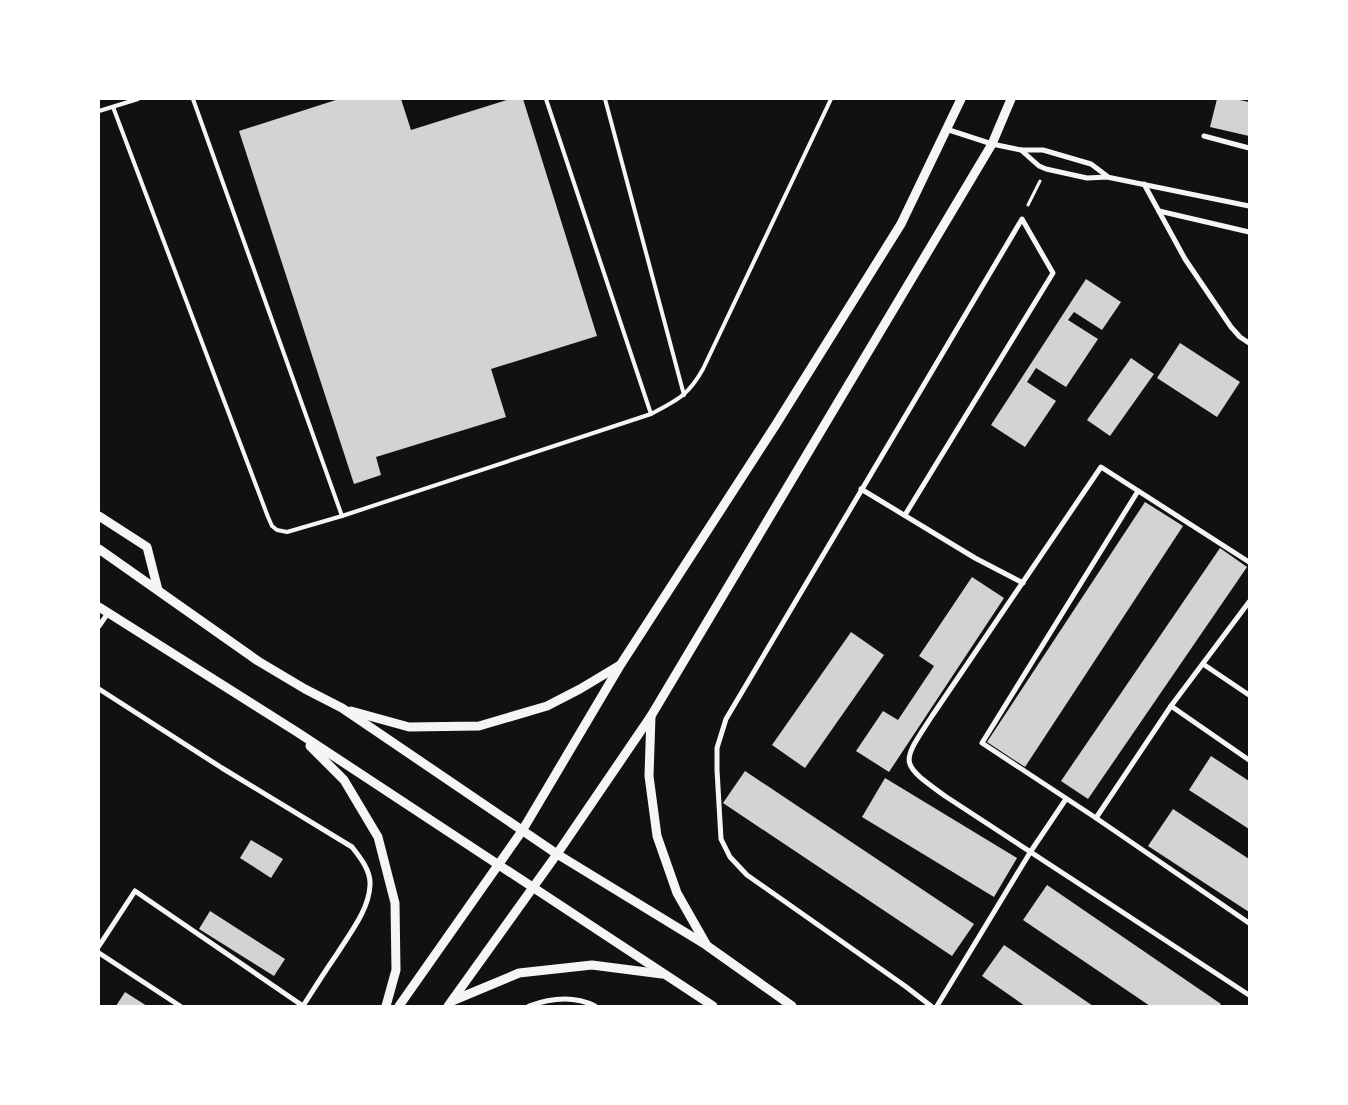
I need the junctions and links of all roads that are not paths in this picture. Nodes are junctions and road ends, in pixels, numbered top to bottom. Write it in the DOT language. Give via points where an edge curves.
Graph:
graph roads {
  1 [pos="138,99"];
  2 [pos="193,99"];
  3 [pos="546,99"];
  4 [pos="605,99"];
  5 [pos="831,99"];
  6 [pos="961,99"];
  7 [pos="1011,99"];
  8 [pos="113,108"];
  9 [pos="99,111"];
  10 [pos="946,129"];
  11 [pos="1204,136"];
  12 [pos="992,144"];
  13 [pos="1249,148"];
  14 [pos="1020,150"];
  15 [pos="1107,176"];
  16 [pos="1144,184"];
  17 [pos="1249,206"];
  18 [pos="1159,211"];
  19 [pos="1249,232"];
  20 [pos="1249,343"];
  21 [pos="684,395"];
  22 [pos="651,414"];
  23 [pos="861,489"];
  24 [pos="1138,491"];
  25 [pos="905,515"];
  26 [pos="99,516"];
  27 [pos="342,516"];
  28 [pos="99,548"];
  29 [pos="1249,562"];
  30 [pos="1023,583"];
  31 [pos="158,590"];
  32 [pos="1249,602"];
  33 [pos="99,607"];
  34 [pos="108,613"];
  35 [pos="99,626"];
  36 [pos="621,664"];
  37 [pos="1203,664"];
  38 [pos="99,689"];
  39 [pos="1249,695"];
  40 [pos="1171,706"];
  41 [pos="342,708"];
  42 [pos="651,716"];
  43 [pos="297,732"];
  44 [pos="1249,760"];
  45 [pos="1066,799"];
  46 [pos="1096,818"];
  47 [pos="522,831"];
  48 [pos="1031,851"];
  49 [pos="557,854"];
  50 [pos="500,865"];
  51 [pos="533,889"];
  52 [pos="1249,923"];
  53 [pos="706,945"];
  54 [pos="99,946"];
  55 [pos="99,954"];
  56 [pos="664,975"];
  57 [pos="1249,995"];
  58 [pos="450,1004"];
  59 [pos="180,1006"];
  60 [pos="303,1006"];
  61 [pos="386,1006"];
  62 [pos="399,1006"];
  63 [pos="529,1006"];
  64 [pos="595,1006"];
  65 [pos="713,1006"];
  66 [pos="792,1006"];
  67 [pos="931,1006"];
  68 [pos="937,1006"];
  1 -- 8 [label="lane"];
  2 -- 27 [label="lane"];
  3 -- 22 [label="lane"];
  4 -- 21 [label="lane"];
  5 -- 21 [label="lane" via="703,370 694,386"];
  6 -- 10 [label="street"];
  7 -- 12 [label="street"];
  8 -- 9 [label="lane"];
  8 -- 27 [label="lane" via="272,526 287,532"];
  10 -- 12 [label="street"];
  10 -- 36 [label="street" via="901,224"];
  11 -- 13 [label="street"];
  12 -- 14 [label="street"];
  12 -- 42 [label="street"];
  14 -- 15 [label="street" via="1043,150 1091,164"];
  14 -- 15 [label="street" via="1046,169 1087,178"];
  15 -- 16 [label="street"];
  16 -- 17 [label="street"];
  16 -- 18 [label="street"];
  18 -- 19 [label="street"];
  18 -- 20 [label="street" via="1231,327"];
  21 -- 22 [label="lane"];
  22 -- 27 [label="lane"];
  23 -- 25 [label="street"];
  23 -- 25 [label="street" via="1022,219 1054,273"];
  23 -- 67 [label="street" via="726,719 717,748 721,839 730,857 746,875"];
  24 -- 29 [label="street"];
  24 -- 30 [label="street" via="1100,466"];
  24 -- 45 [label="street" via="982,743"];
  25 -- 30 [label="street"];
  26 -- 31 [label="street" via="147,547"];
  28 -- 31 [label="street"];
  30 -- 48 [label="street" via="916,740 908,763 923,780"];
  31 -- 41 [label="street" via="258,661"];
  32 -- 37 [label="street"];
  33 -- 34 [label="street"];
  34 -- 35 [label="street"];
  34 -- 43 [label="street"];
  36 -- 41 [label="street" via="547,706 480,726 409,728"];
  36 -- 47 [label="street"];
  37 -- 39 [label="street"];
  37 -- 40 [label="street"];
  38 -- 60 [label="street" via="352,846 362,860 370,884 366,904"];
  40 -- 44 [label="street"];
  40 -- 46 [label="street"];
  41 -- 47 [label="street"];
  42 -- 49 [label="street"];
  42 -- 53 [label="street" via="648,776 657,836 677,893"];
  43 -- 50 [label="street"];
  43 -- 61 [label="street" via="344,780 378,838 395,903 396,970"];
  45 -- 46 [label="street"];
  45 -- 48 [label="street"];
  46 -- 52 [label="street"];
  47 -- 49 [label="street"];
  47 -- 50 [label="street"];
  48 -- 57 [label="street"];
  48 -- 68 [label="street"];
  49 -- 51 [label="street"];
  49 -- 53 [label="street"];
  50 -- 51 [label="street"];
  50 -- 62 [label="street"];
  51 -- 56 [label="street"];
  51 -- 58 [label="street"];
  53 -- 66 [label="street"];
  54 -- 60 [label="street" via="135,891"];
  55 -- 59 [label="street"];
  56 -- 58 [label="street" via="592,964 519,973"];
  56 -- 65 [label="street"];
  63 -- 64 [label="street" via="567,998"];
}
